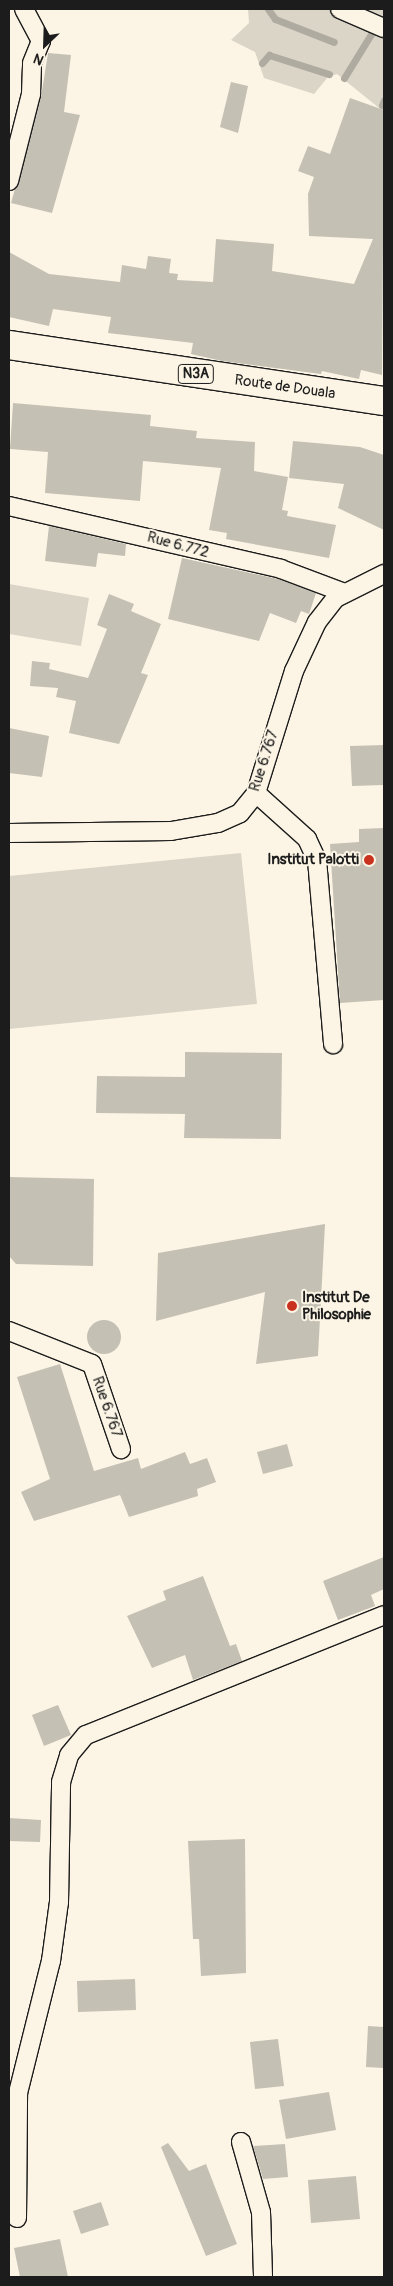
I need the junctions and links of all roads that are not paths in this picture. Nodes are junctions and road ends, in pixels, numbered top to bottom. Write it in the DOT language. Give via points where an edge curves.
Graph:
graph roads {
  1 [pos="24,9"];
  2 [pos="340,9"];
  3 [pos="384,28"];
  4 [pos="9,181"];
  5 [pos="9,345"];
  6 [pos="384,401"];
  7 [pos="9,506"];
  8 [pos="384,574"];
  9 [pos="345,593"];
  10 [pos="256,793"];
  11 [pos="9,834"];
  12 [pos="333,1044"];
  13 [pos="9,1331"];
  14 [pos="121,1449"];
  15 [pos="384,1614"];
  16 [pos="240,2142"];
  17 [pos="17,2218"];
  18 [pos="263,2277"];
  1 -- 4 [label="street" via="42,42 32,63 31,94"];
  2 -- 3 [label="street"];
  5 -- 6 [label="highway, Route de Douala / N3A"];
  7 -- 9 [label="street, Rue 6.772" via="281,569"];
  8 -- 9 [label="street, Rue 6.767"];
  9 -- 10 [label="street, Rue 6.767" via="317,622 294,671"];
  10 -- 11 [label="street, Rue 6.767" via="240,813 218,823 171,831"];
  10 -- 12 [label="street" via="306,839 317,860"];
  13 -- 14 [label="street, Rue 6.767" via="92,1364"];
  15 -- 17 [label="street" via="86,1735 69,1755 61,1782 59,1902 51,1961 18,2093"];
  16 -- 18 [label="street" via="261,2212"];
}
